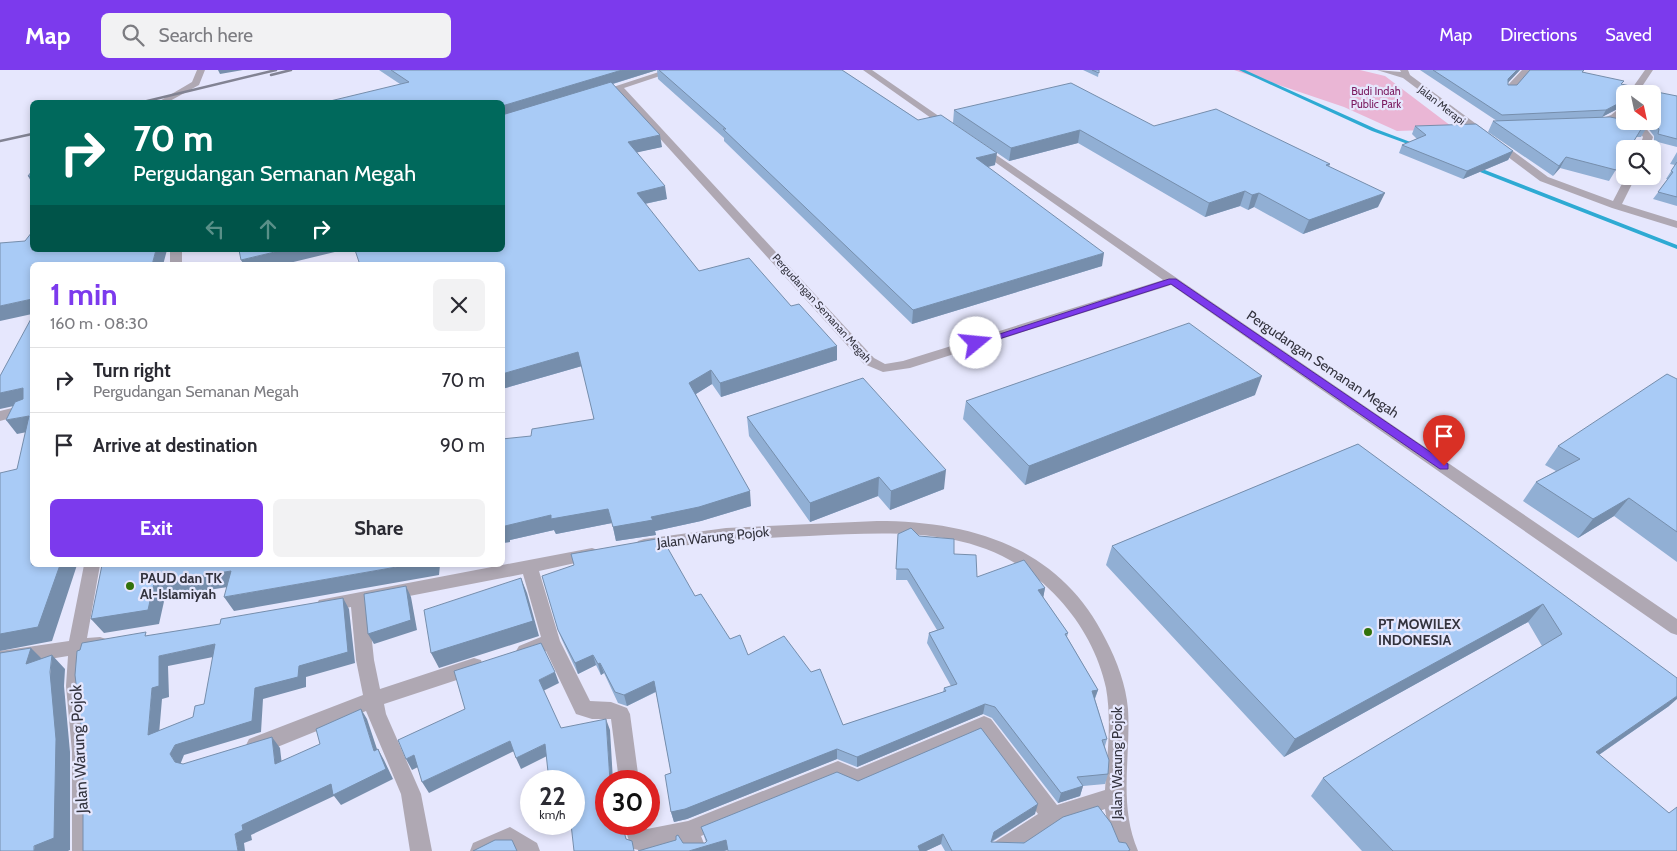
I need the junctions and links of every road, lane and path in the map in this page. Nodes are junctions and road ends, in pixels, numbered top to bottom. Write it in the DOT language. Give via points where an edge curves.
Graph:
graph roads {
  1 [pos="201,70"];
  2 [pos="674,70"];
  3 [pos="866,70"];
  4 [pos="1381,70"];
  5 [pos="1527,70"];
  6 [pos="1649,70"];
  7 [pos="1405,73"];
  8 [pos="1638,85"];
  9 [pos="618,87"];
  10 [pos="1509,89"];
  11 [pos="601,92"];
  12 [pos="166,100"];
  13 [pos="1616,114"];
  14 [pos="1604,122"];
  15 [pos="1586,123"];
  16 [pos="1491,127"];
  17 [pos="1473,128"];
  18 [pos="1644,131"];
  19 [pos="1647,140"];
  20 [pos="1626,185"];
  21 [pos="1616,206"];
  22 [pos="1677,225"];
  23 [pos="1172,280"];
  24 [pos="30,408"];
  25 [pos="0,416"];
  26 [pos="630,547"];
  27 [pos="612,550"];
  28 [pos="529,566"];
  29 [pos="92,567"];
  30 [pos="359,599"];
  31 [pos="306,609"];
  32 [pos="1677,628"];
  33 [pos="551,641"];
  34 [pos="114,642"];
  35 [pos="77,647"];
  36 [pos="0,659"];
  37 [pos="373,700"];
  38 [pos="239,750"];
  39 [pos="628,770"];
  40 [pos="1116,796"];
  41 [pos="1053,817"];
  42 [pos="688,831"];
  43 [pos="638,835"];
  44 [pos="83,851"];
  45 [pos="421,851"];
  46 [pos="481,851"];
  47 [pos="529,851"];
  48 [pos="696,851"];
  49 [pos="1000,851"];
  50 [pos="1127,851"];
  1 -- 12 [label="street" via="196,83"];
  2 -- 9 [label="street"];
  3 -- 23 [label="street, Pergudangan Semanan Megah"];
  4 -- 7 [label="street"];
  5 -- 10 [label="street"];
  6 -- 8 [label="street"];
  7 -- 17 [label="street, Jalan Merapi"];
  9 -- 11 [label="street"];
  9 -- 23 [label="street, Pergudangan Semanan Megah" via="869,361 883,368 905,365"];
  13 -- 14 [label="street"];
  14 -- 15 [label="street"];
  14 -- 18 [label="street"];
  16 -- 17 [label="street"];
  17 -- 21 [label="street, Jalan Merapi" via="1544,179"];
  18 -- 19 [label="street"];
  20 -- 21 [label="street"];
  21 -- 22 [label="street, Jalan Merapi"];
  23 -- 32 [label="street, Pergudangan Semanan Megah"];
  24 -- 25 [label="street"];
  26 -- 40 [label="street, Jalan Warung Pojok" via="714,535 883,527 945,531 1008,550 1046,574 1069,596 1089,622 1105,654 1116,690 1119,724"];
  27 -- 28 [label="street"];
  28 -- 30 [label="street"];
  28 -- 33 [label="street"];
  29 -- 35 [label="street, Jalan Warung Pojok"];
  30 -- 31 [label="street"];
  30 -- 37 [label="street"];
  33 -- 37 [label="street"];
  33 -- 39 [label="street" via="583,708 613,710 620,714"];
  34 -- 35 [label="street"];
  35 -- 36 [label="street"];
  35 -- 44 [label="street, Jalan Warung Pojok" via="75,686 82,752"];
  37 -- 38 [label="street" via="306,729"];
  37 -- 45 [label="street" via="411,794"];
  40 -- 41 [label="street"];
  40 -- 50 [label="street, Jalan Warung Pojok" via="1116,826"];
  41 -- 42 [label="street" via="984,725 857,779 838,770"];
  41 -- 49 [label="street"];
  42 -- 43 [label="street" via="639,841"];
  42 -- 48 [label="street"];
  46 -- 47 [label="street" via="510,838"];
}
